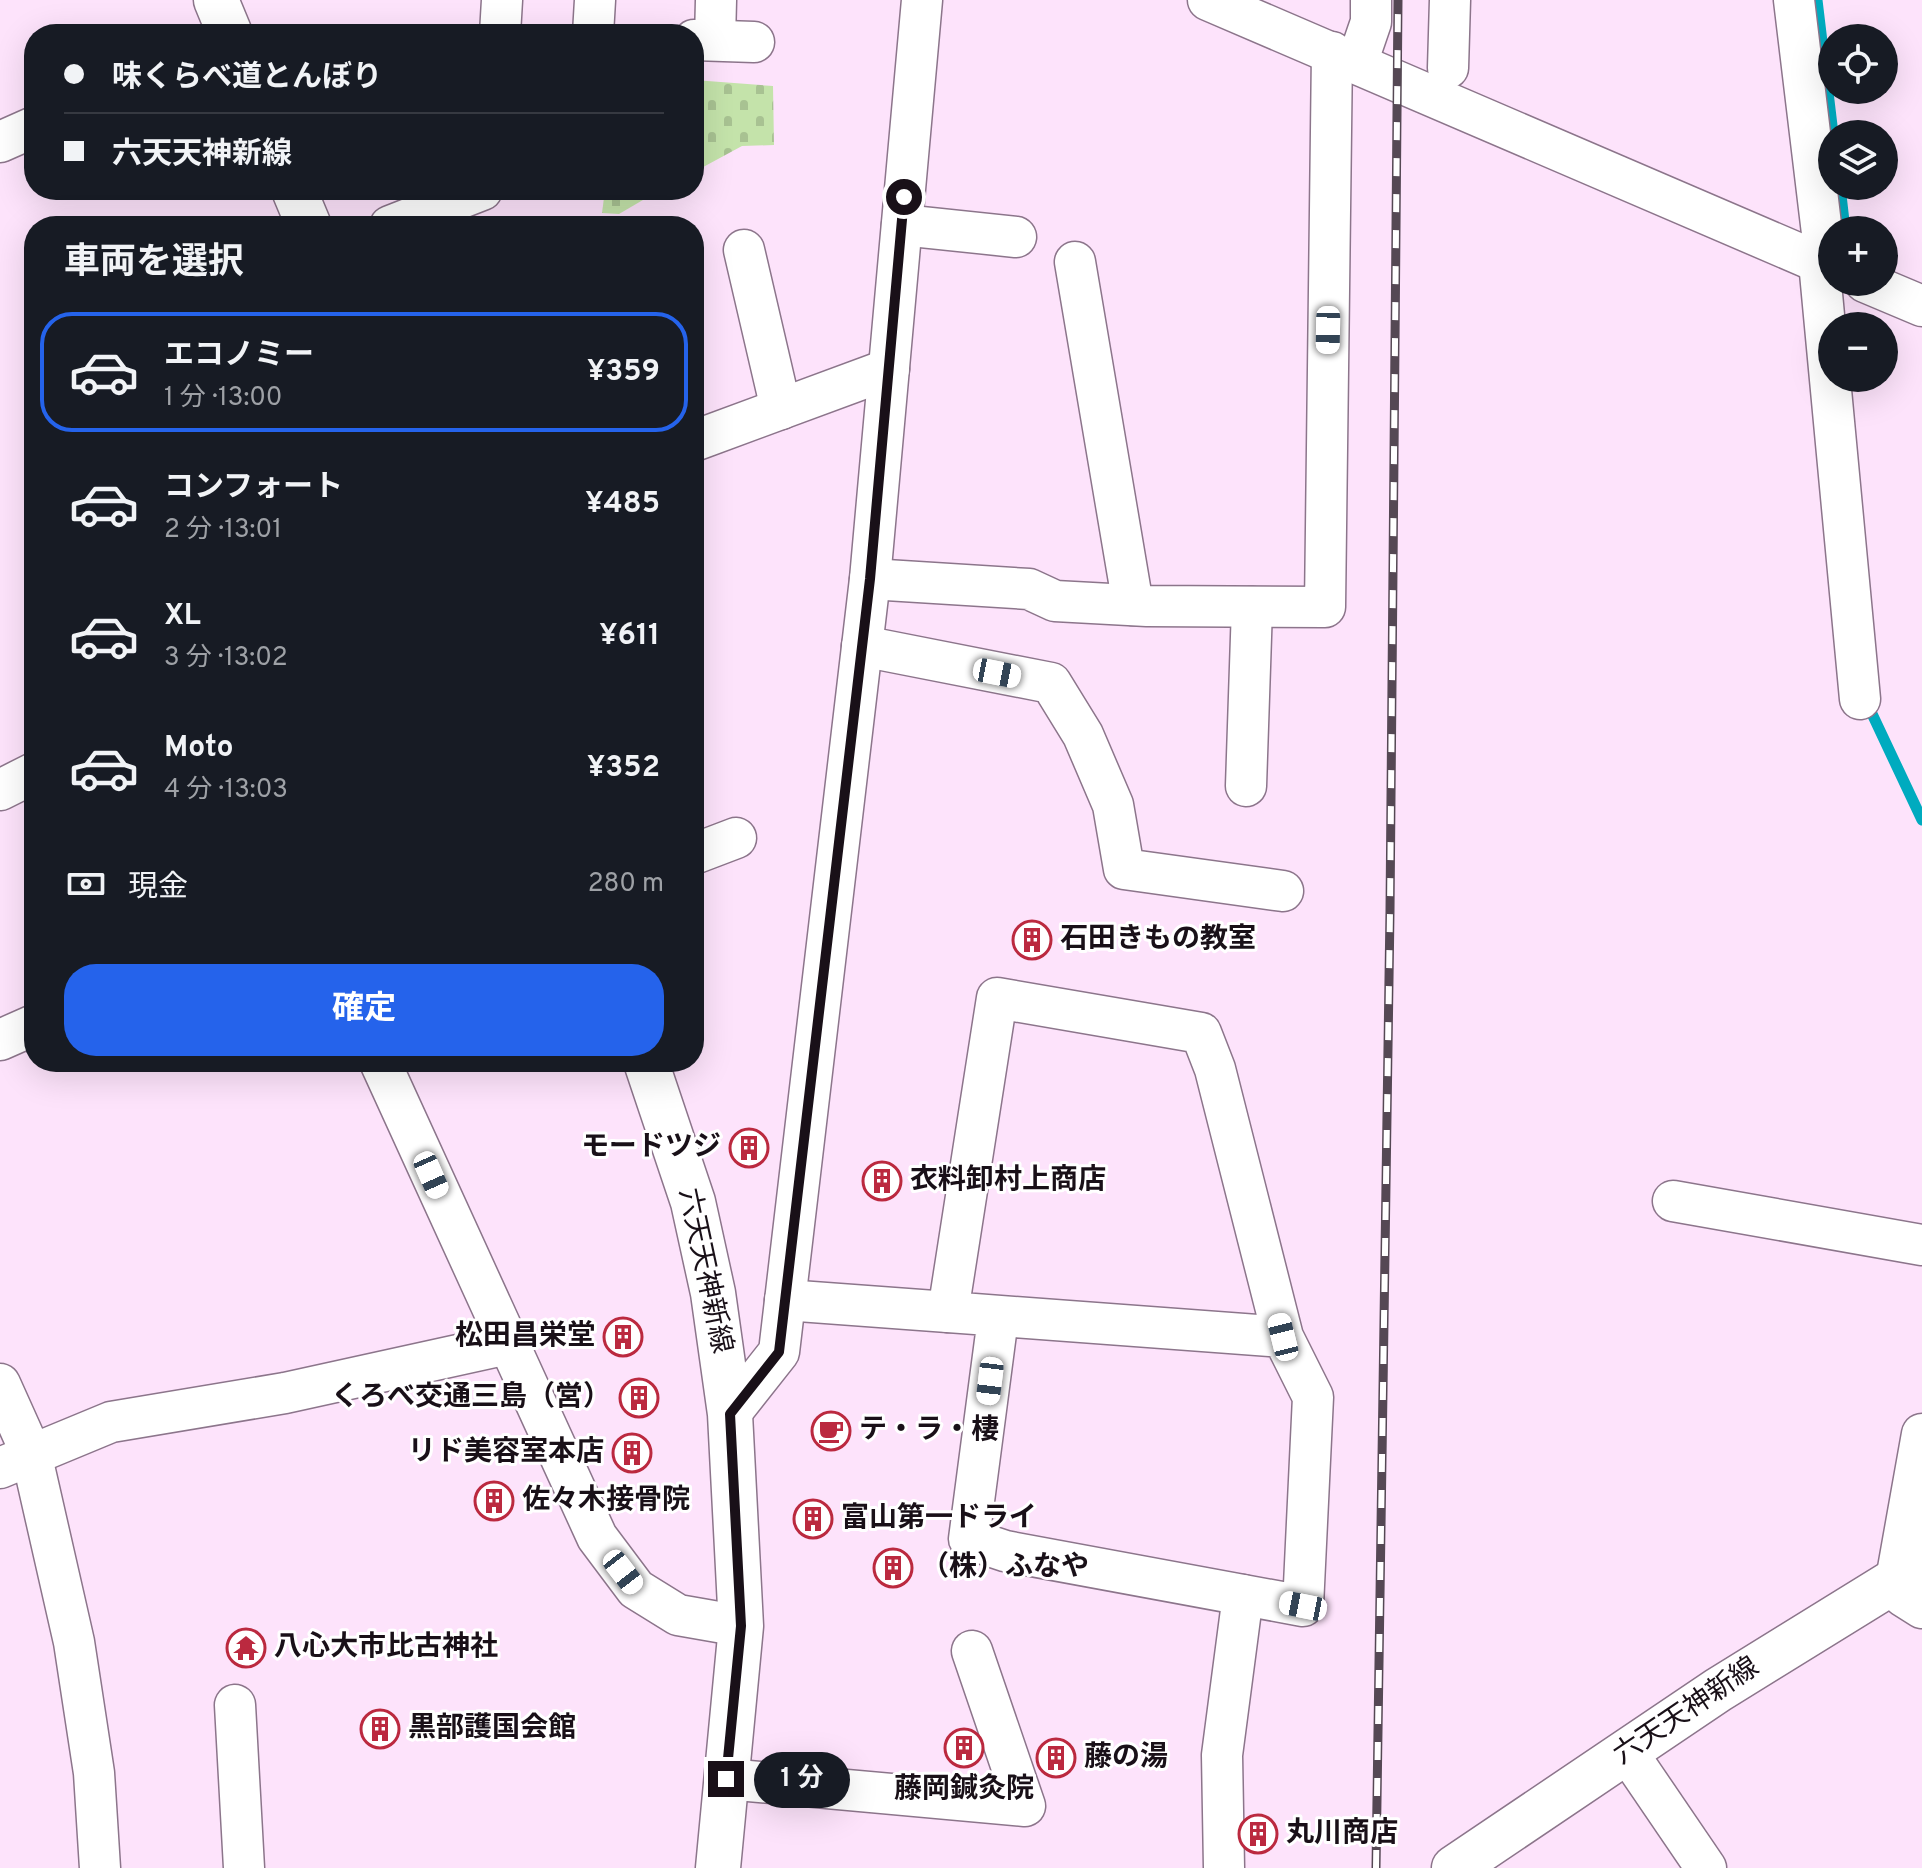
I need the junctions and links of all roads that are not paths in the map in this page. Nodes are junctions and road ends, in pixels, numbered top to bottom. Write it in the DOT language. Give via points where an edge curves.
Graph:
graph roads {
  1 [pos="216,0"];
  2 [pos="502,0"];
  3 [pos="595,0"];
  4 [pos="716,0"];
  5 [pos="922,0"];
  6 [pos="1208,0"];
  7 [pos="1371,0"];
  8 [pos="1450,0"];
  9 [pos="1794,0"];
  10 [pos="226,24"];
  11 [pos="501,24"];
  12 [pos="594,24"];
  13 [pos="721,41"];
  14 [pos="1344,58"];
  15 [pos="1448,68"];
  16 [pos="24,131"];
  17 [pos="0,142"];
  18 [pos="456,200"];
  19 [pos="416,216"];
  20 [pos="1820,216"];
  21 [pos="902,225"];
  22 [pos="1016,237"];
  23 [pos="744,250"];
  24 [pos="1075,262"];
  25 [pos="1818,262"];
  26 [pos="1828,296"];
  27 [pos="1898,296"];
  28 [pos="1922,306"];
  29 [pos="889,369"];
  30 [pos="781,409"];
  31 [pos="704,437"];
  32 [pos="870,579"];
  33 [pos="1133,605"];
  34 [pos="1252,607"];
  35 [pos="862,646"];
  36 [pos="1860,699"];
  37 [pos="24,778"];
  38 [pos="1246,786"];
  39 [pos="0,790"];
  40 [pos="736,838"];
  41 [pos="704,850"];
  42 [pos="1283,891"];
  43 [pos="24,1029"];
  44 [pos="0,1040"];
  45 [pos="385,1072"];
  46 [pos="649,1072"];
  47 [pos="1673,1201"];
  48 [pos="1922,1245"];
  49 [pos="785,1300"];
  50 [pos="948,1312"];
  51 [pos="998,1318"];
  52 [pos="1283,1337"];
  53 [pos="508,1344"];
  54 [pos="0,1384"];
  55 [pos="730,1414"];
  56 [pos="1922,1434"];
  57 [pos="16,1461"];
  58 [pos="1913,1583"];
  59 [pos="1243,1595"];
  60 [pos="741,1626"];
  61 [pos="972,1651"];
  62 [pos="235,1705"];
  63 [pos="1627,1752"];
  64 [pos="726,1779"];
  65 [pos="100,1868"];
  66 [pos="244,1868"];
  67 [pos="718,1868"];
  68 [pos="1224,1868"];
  69 [pos="1454,1868"];
  70 [pos="1706,1868"];
  1 -- 10 [label="main road"];
  2 -- 11 [label="street"];
  3 -- 12 [label="street"];
  4 -- 13 [label="street"];
  5 -- 21 [label="street"];
  6 -- 14 [label="street"];
  7 -- 14 [label="street" via="1371,22"];
  8 -- 15 [label="street"];
  9 -- 20 [label="street"];
  14 -- 25 [label="street"];
  14 -- 34 [label="street" via="1325,607"];
  16 -- 17 [label="street"];
  18 -- 19 [label="street"];
  21 -- 22 [label="street"];
  21 -- 29 [label="street"];
  23 -- 30 [label="street"];
  24 -- 33 [label="street"];
  26 -- 36 [label="street"];
  27 -- 28 [label="street"];
  29 -- 30 [label="street"];
  29 -- 32 [label="street"];
  30 -- 31 [label="street"];
  32 -- 33 [label="street" via="1029,589 1055,601"];
  32 -- 35 [label="street"];
  33 -- 34 [label="street"];
  34 -- 38 [label="street"];
  35 -- 42 [label="street" via="1051,683 1083,735 1113,805 1124,869"];
  35 -- 49 [label="street"];
  37 -- 39 [label="street"];
  40 -- 41 [label="street"];
  43 -- 44 [label="street"];
  45 -- 53 [label="street"];
  46 -- 55 [label="main road, 六天天神新線" via="693,1202 713,1293"];
  47 -- 48 [label="street"];
  49 -- 50 [label="street"];
  49 -- 55 [label="street" via="779,1352"];
  50 -- 51 [label="street"];
  50 -- 52 [label="street" via="997,998 1201,1033 1215,1069"];
  51 -- 52 [label="street"];
  51 -- 59 [label="street" via="969,1539 1005,1551"];
  52 -- 59 [label="street" via="1313,1397 1303,1606"];
  53 -- 57 [label="street" via="285,1393 111,1422"];
  53 -- 60 [label="street" via="597,1537 636,1589 678,1615"];
  54 -- 57 [label="street"];
  55 -- 60 [label="main road, 六天天神新線"];
  56 -- 58 [label="street"];
  57 -- 65 [label="street" via="74,1642 94,1773"];
  58 -- 63 [label="main road, 六天天神新線" via="1790,1644"];
  59 -- 68 [label="street" via="1222,1755"];
  60 -- 64 [label="main road, 六天天神新線"];
  61 -- 64 [label="street" via="1025,1806"];
  62 -- 66 [label="street"];
  63 -- 69 [label="main road, 六天天神新線"];
  63 -- 70 [label="street"];
  64 -- 67 [label="main road, 六天天神新線"];
}
